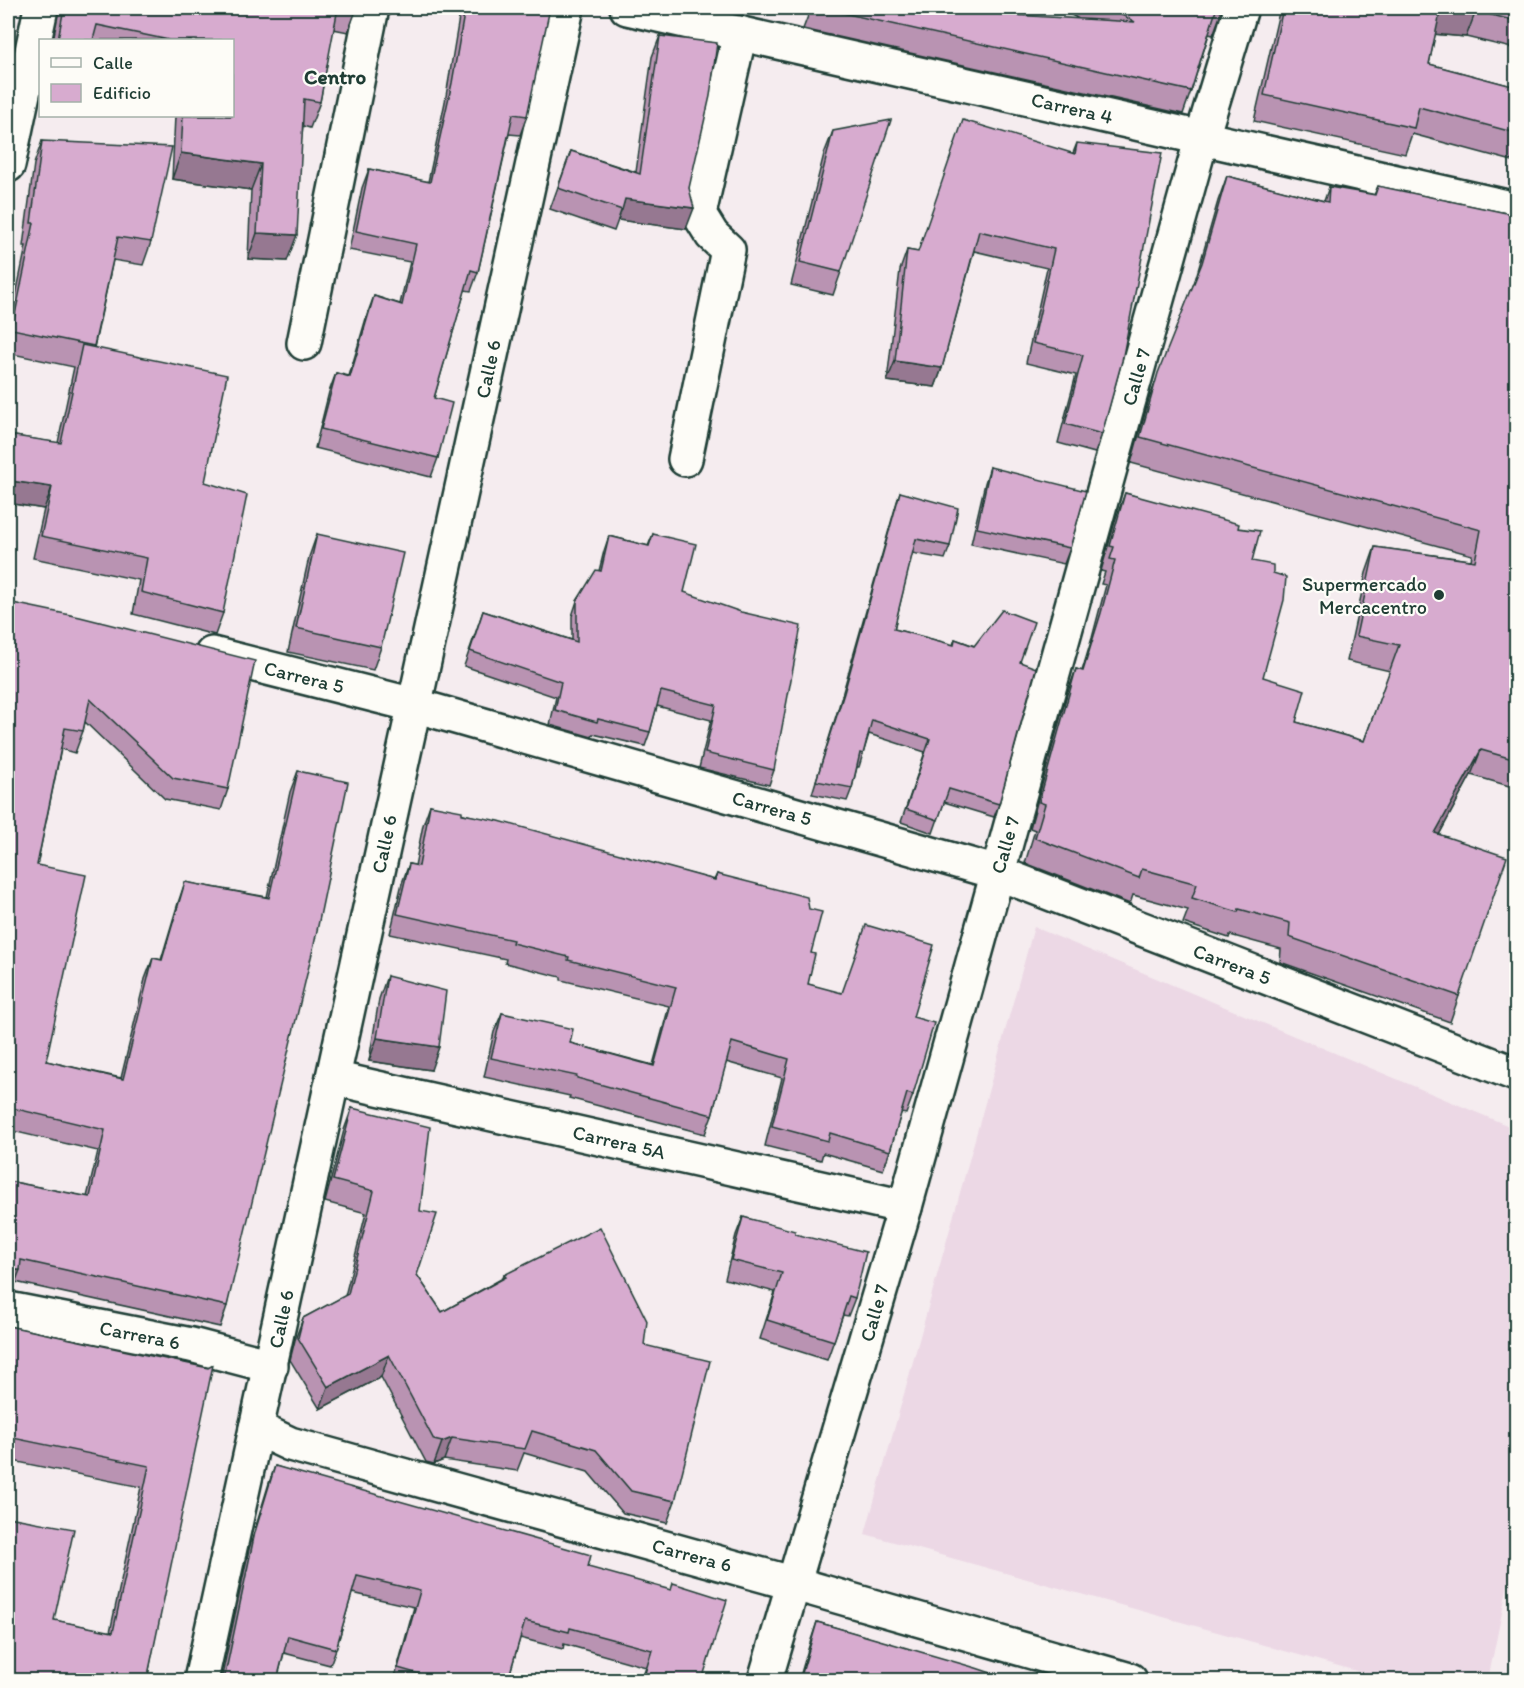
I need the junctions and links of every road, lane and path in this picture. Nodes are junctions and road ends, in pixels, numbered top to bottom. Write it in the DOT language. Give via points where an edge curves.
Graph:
graph roads {
  1 [pos="41,8"];
  2 [pos="372,8"];
  3 [pos="567,8"];
  4 [pos="627,8"];
  5 [pos="1241,8"];
  6 [pos="740,33"];
  7 [pos="1202,137"];
  8 [pos="8,165"];
  9 [pos="1516,209"];
  10 [pos="304,343"];
  11 [pos="685,459"];
  12 [pos="182,646"];
  13 [pos="414,705"];
  14 [pos="998,873"];
  15 [pos="1516,1074"];
  16 [pos="333,1078"];
  17 [pos="904,1207"];
  18 [pos="8,1309"];
  19 [pos="271,1366"];
  20 [pos="256,1428"];
  21 [pos="795,1584"];
  22 [pos="1122,1679"];
  23 [pos="201,1680"];
  24 [pos="765,1680"];
  1 -- 8 [label="street"];
  2 -- 10 [label="street"];
  3 -- 13 [label="street, Calle 6"];
  4 -- 6 [label="street, Carrera 4"];
  5 -- 7 [label="street, Calle 7"];
  6 -- 7 [label="street, Carrera 4"];
  6 -- 11 [label="street" via="699,214 712,235 728,250"];
  7 -- 9 [label="street, Carrera 4"];
  7 -- 14 [label="street, Calle 7"];
  12 -- 13 [label="street, Carrera 5"];
  13 -- 14 [label="street, Carrera 5"];
  13 -- 16 [label="street, Calle 6"];
  14 -- 15 [label="street, Carrera 5"];
  14 -- 17 [label="street, Calle 7"];
  16 -- 17 [label="street, Carrera 5A"];
  16 -- 19 [label="street, Calle 6"];
  17 -- 21 [label="street, Calle 7"];
  18 -- 19 [label="street, Carrera 6" via="191,1345"];
  19 -- 20 [label="street, Calle 6"];
  20 -- 21 [label="street, Carrera 6" via="290,1444"];
  20 -- 23 [label="street, Calle 6"];
  21 -- 22 [label="street, Carrera 6"];
  21 -- 24 [label="street, Calle 7"];
}
